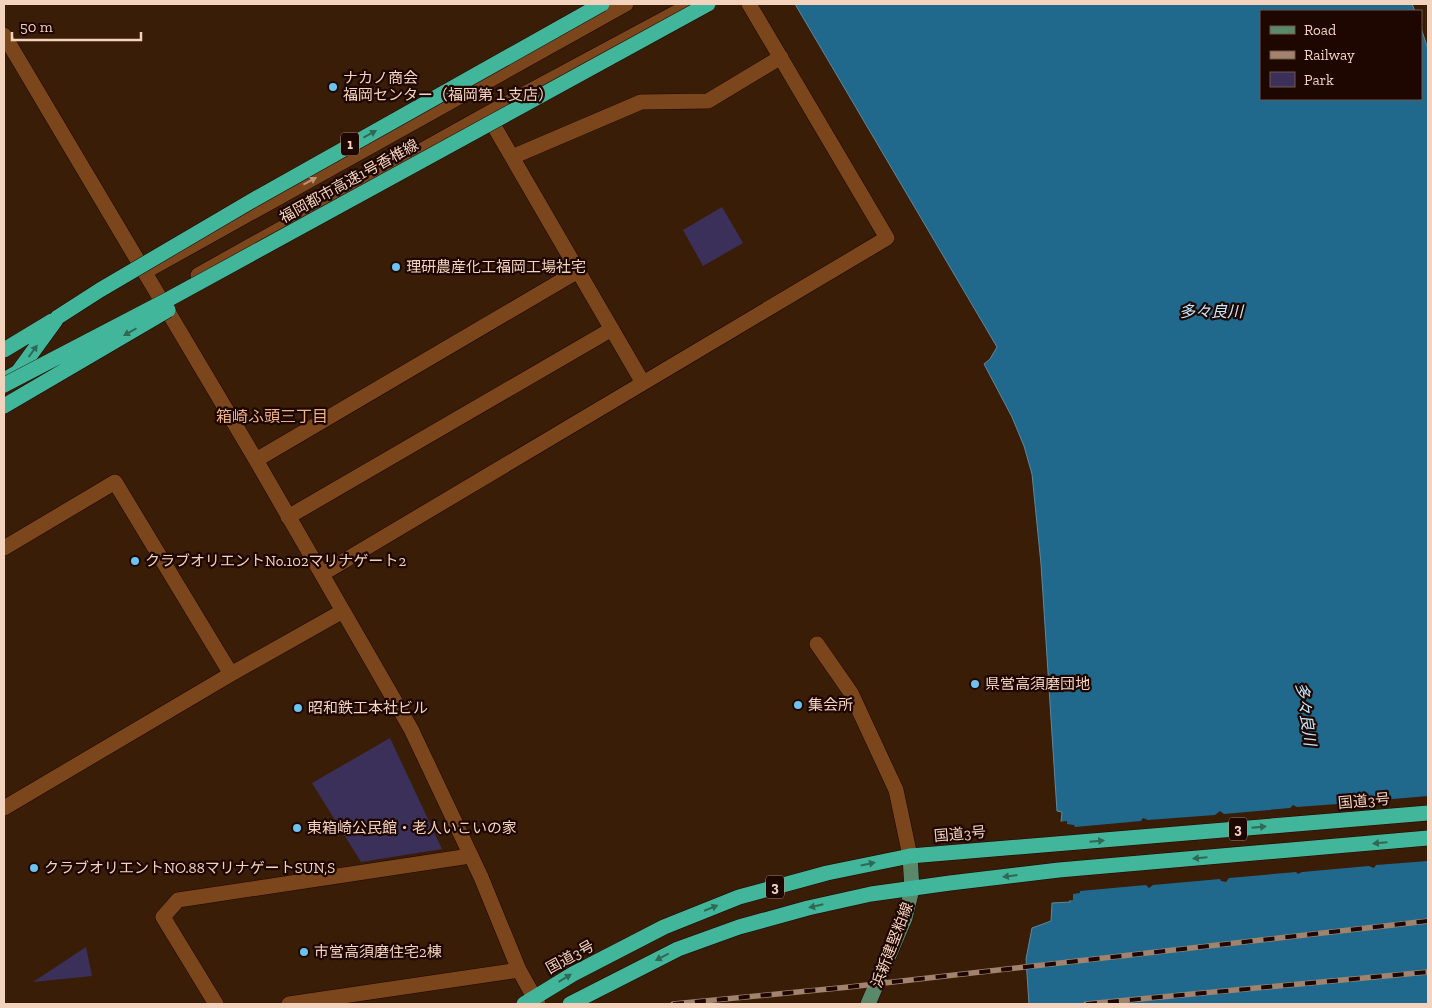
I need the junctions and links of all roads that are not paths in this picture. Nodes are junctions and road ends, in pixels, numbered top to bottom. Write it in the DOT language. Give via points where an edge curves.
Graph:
graph roads {
  1 [pos="602,4"];
  2 [pos="626,4"];
  3 [pos="692,4"];
  4 [pos="708,4"];
  5 [pos="749,4"];
  6 [pos="4,35"];
  7 [pos="781,58"];
  8 [pos="487,114"];
  9 [pos="512,157"];
  10 [pos="275,241"];
  11 [pos="578,271"];
  12 [pos="144,272"];
  13 [pos="159,297"];
  14 [pos="58,317"];
  15 [pos="612,329"];
  16 [pos="4,342"];
  17 [pos="4,350"];
  18 [pos="4,380"];
  19 [pos="643,383"];
  20 [pos="4,386"];
  21 [pos="4,406"];
  22 [pos="256,460"];
  23 [pos="288,516"];
  24 [pos="4,548"];
  25 [pos="322,574"];
  26 [pos="342,611"];
  27 [pos="816,644"];
  28 [pos="231,674"];
  29 [pos="4,808"];
  30 [pos="1428,813"];
  31 [pos="1428,838"];
  32 [pos="470,856"];
  33 [pos="910,856"];
  34 [pos="912,889"];
  35 [pos="518,970"];
  36 [pos="532,1002"];
  37 [pos="216,1004"];
  38 [pos="289,1004"];
  39 [pos="570,1004"];
  40 [pos="868,1004"];
  14 -- 1 [label="highway, 福岡都市高速1号香椎線 / 1, one-way, bridge" via="263,194"];
  12 -- 2 [label="street, one-way"];
  3 -- 8 [label="street"];
  4 -- 10 [label="highway, 福岡都市高速1号香椎線, bridge"];
  5 -- 7 [label="street"];
  6 -- 12 [label="street"];
  7 -- 9 [label="street" via="708,101 641,102"];
  7 -- 19 [label="street" via="887,238"];
  8 -- 9 [label="street"];
  8 -- 13 [label="street"];
  9 -- 11 [label="street"];
  10 -- 20 [label="highway, 福岡都市高速1号香椎線, bridge"];
  10 -- 21 [label="highway, one-way, bridge" via="176,305"];
  11 -- 15 [label="street"];
  11 -- 22 [label="street"];
  12 -- 13 [label="street"];
  12 -- 16 [label="street"];
  13 -- 20 [label="street"];
  13 -- 22 [label="street"];
  14 -- 17 [label="highway, 福岡都市高速1号香椎線 / 1"];
  18 -- 14 [label="highway, one-way" via="18,372"];
  15 -- 19 [label="street"];
  15 -- 23 [label="street"];
  19 -- 25 [label="street"];
  22 -- 23 [label="street"];
  23 -- 25 [label="street"];
  24 -- 28 [label="street" via="115,482"];
  25 -- 26 [label="street"];
  26 -- 28 [label="street"];
  26 -- 32 [label="street" via="410,729"];
  27 -- 33 [label="street" via="851,693 896,790"];
  28 -- 29 [label="street"];
  33 -- 30 [label="highway, 国道3号 / 3, one-way"];
  31 -- 34 [label="highway, 3, one-way" via="1059,870"];
  32 -- 35 [label="street"];
  32 -- 37 [label="street" via="178,900 163,917"];
  33 -- 34 [label="main road, 浜新建堅粕線"];
  36 -- 33 [label="highway, 国道3号 / 3, one-way" via="573,974 664,927 739,897 827,873"];
  34 -- 39 [label="highway, 3, one-way" via="871,894 739,927 678,949"];
  34 -- 40 [label="main road, 浜新建堅粕線" via="905,918"];
  35 -- 36 [label="street"];
  35 -- 38 [label="street"];
}
